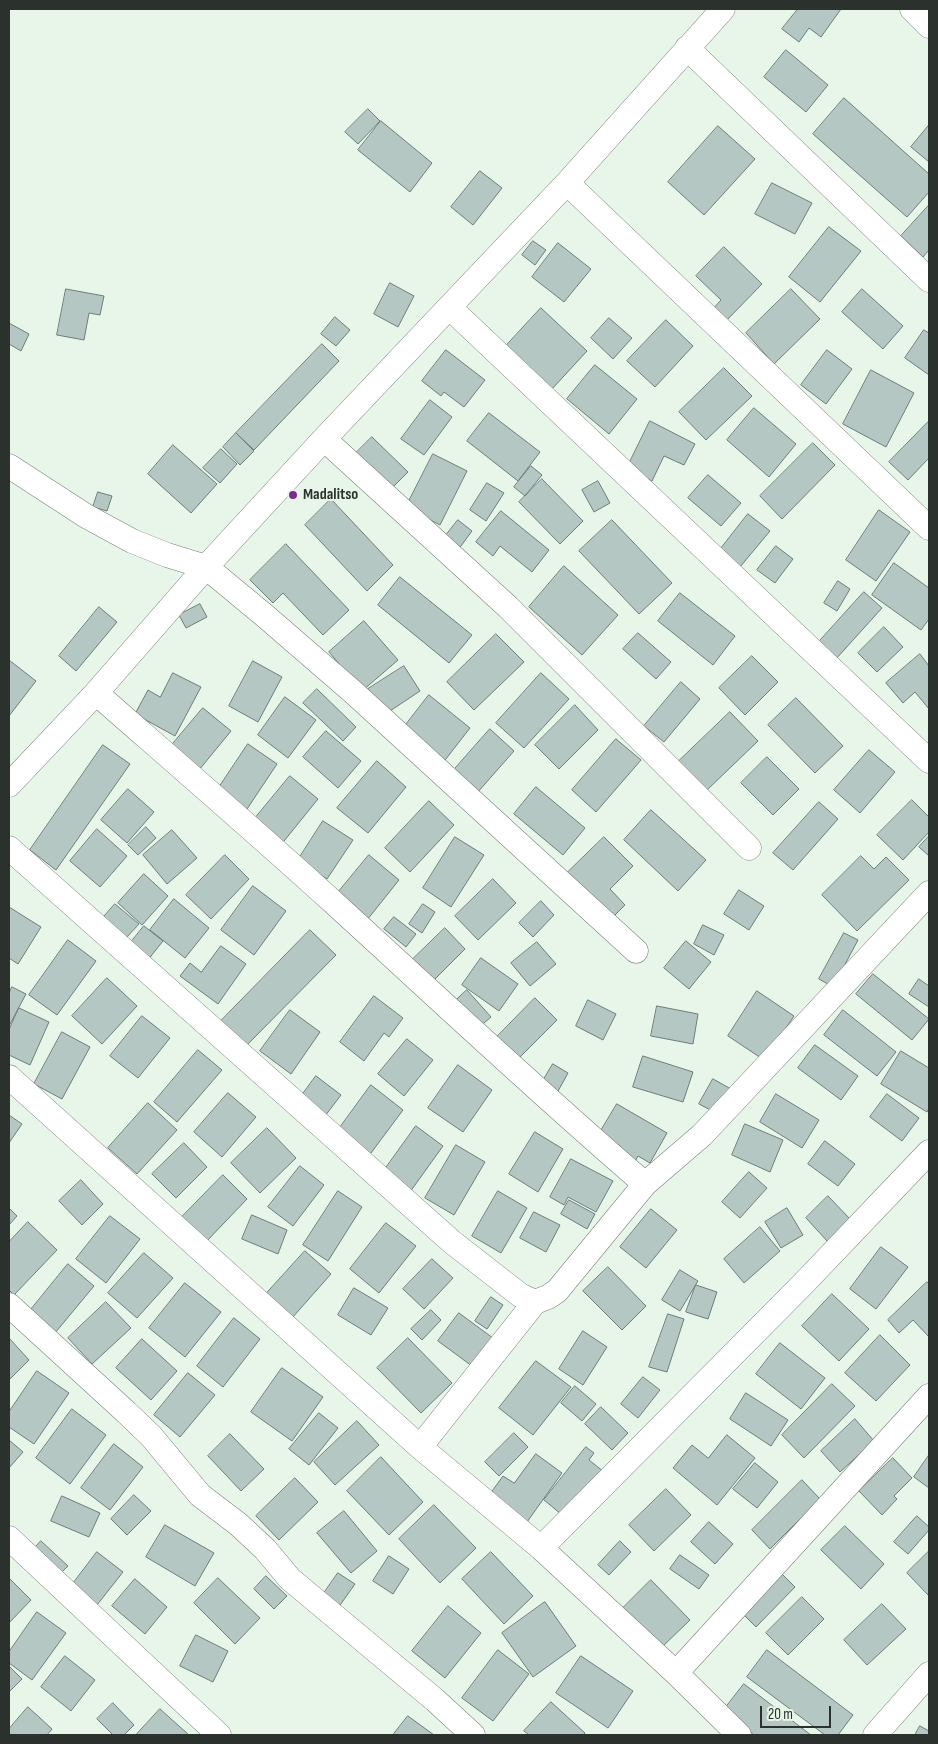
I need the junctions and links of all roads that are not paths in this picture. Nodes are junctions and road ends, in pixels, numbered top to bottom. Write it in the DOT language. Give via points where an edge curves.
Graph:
graph roads {
  1 [pos="723,9"];
  2 [pos="912,9"];
  3 [pos="929,26"];
  4 [pos="687,48"];
  5 [pos="567,183"];
  6 [pos="929,280"];
  7 [pos="449,307"];
  8 [pos="324,440"];
  9 [pos="9,466"];
  10 [pos="929,528"];
  11 [pos="206,568"];
  12 [pos="96,692"];
  13 [pos="929,761"];
  14 [pos="9,785"];
  15 [pos="9,848"];
  16 [pos="749,848"];
  17 [pos="929,893"];
  18 [pos="636,951"];
  19 [pos="9,1078"];
  20 [pos="929,1152"];
  21 [pos="645,1184"];
  22 [pos="535,1302"];
  23 [pos="9,1305"];
  24 [pos="929,1396"];
  25 [pos="420,1447"];
  26 [pos="9,1538"];
  27 [pos="541,1548"];
  28 [pos="676,1673"];
  29 [pos="926,1683"];
  30 [pos="219,1735"];
  31 [pos="473,1735"];
  32 [pos="739,1735"];
  33 [pos="875,1735"];
  1 -- 4 [label="street"];
  2 -- 3 [label="street"];
  4 -- 5 [label="street"];
  4 -- 6 [label="street"];
  5 -- 7 [label="street"];
  5 -- 10 [label="street"];
  7 -- 8 [label="street"];
  7 -- 13 [label="street"];
  8 -- 11 [label="street"];
  8 -- 16 [label="street" via="508,607"];
  9 -- 11 [label="street" via="86,516 132,541"];
  11 -- 12 [label="street"];
  11 -- 18 [label="street" via="353,692"];
  12 -- 14 [label="street"];
  12 -- 21 [label="street" via="339,907 562,1113"];
  15 -- 22 [label="street" via="452,1242 520,1295"];
  17 -- 21 [label="street" via="702,1135"];
  19 -- 25 [label="street"];
  20 -- 27 [label="street"];
  21 -- 22 [label="street" via="557,1291"];
  22 -- 25 [label="street"];
  23 -- 31 [label="street" via="151,1436 200,1495 265,1549 290,1579"];
  24 -- 28 [label="street"];
  25 -- 27 [label="street"];
  26 -- 30 [label="street"];
  27 -- 28 [label="street"];
  28 -- 32 [label="street"];
  29 -- 33 [label="street"];
}
